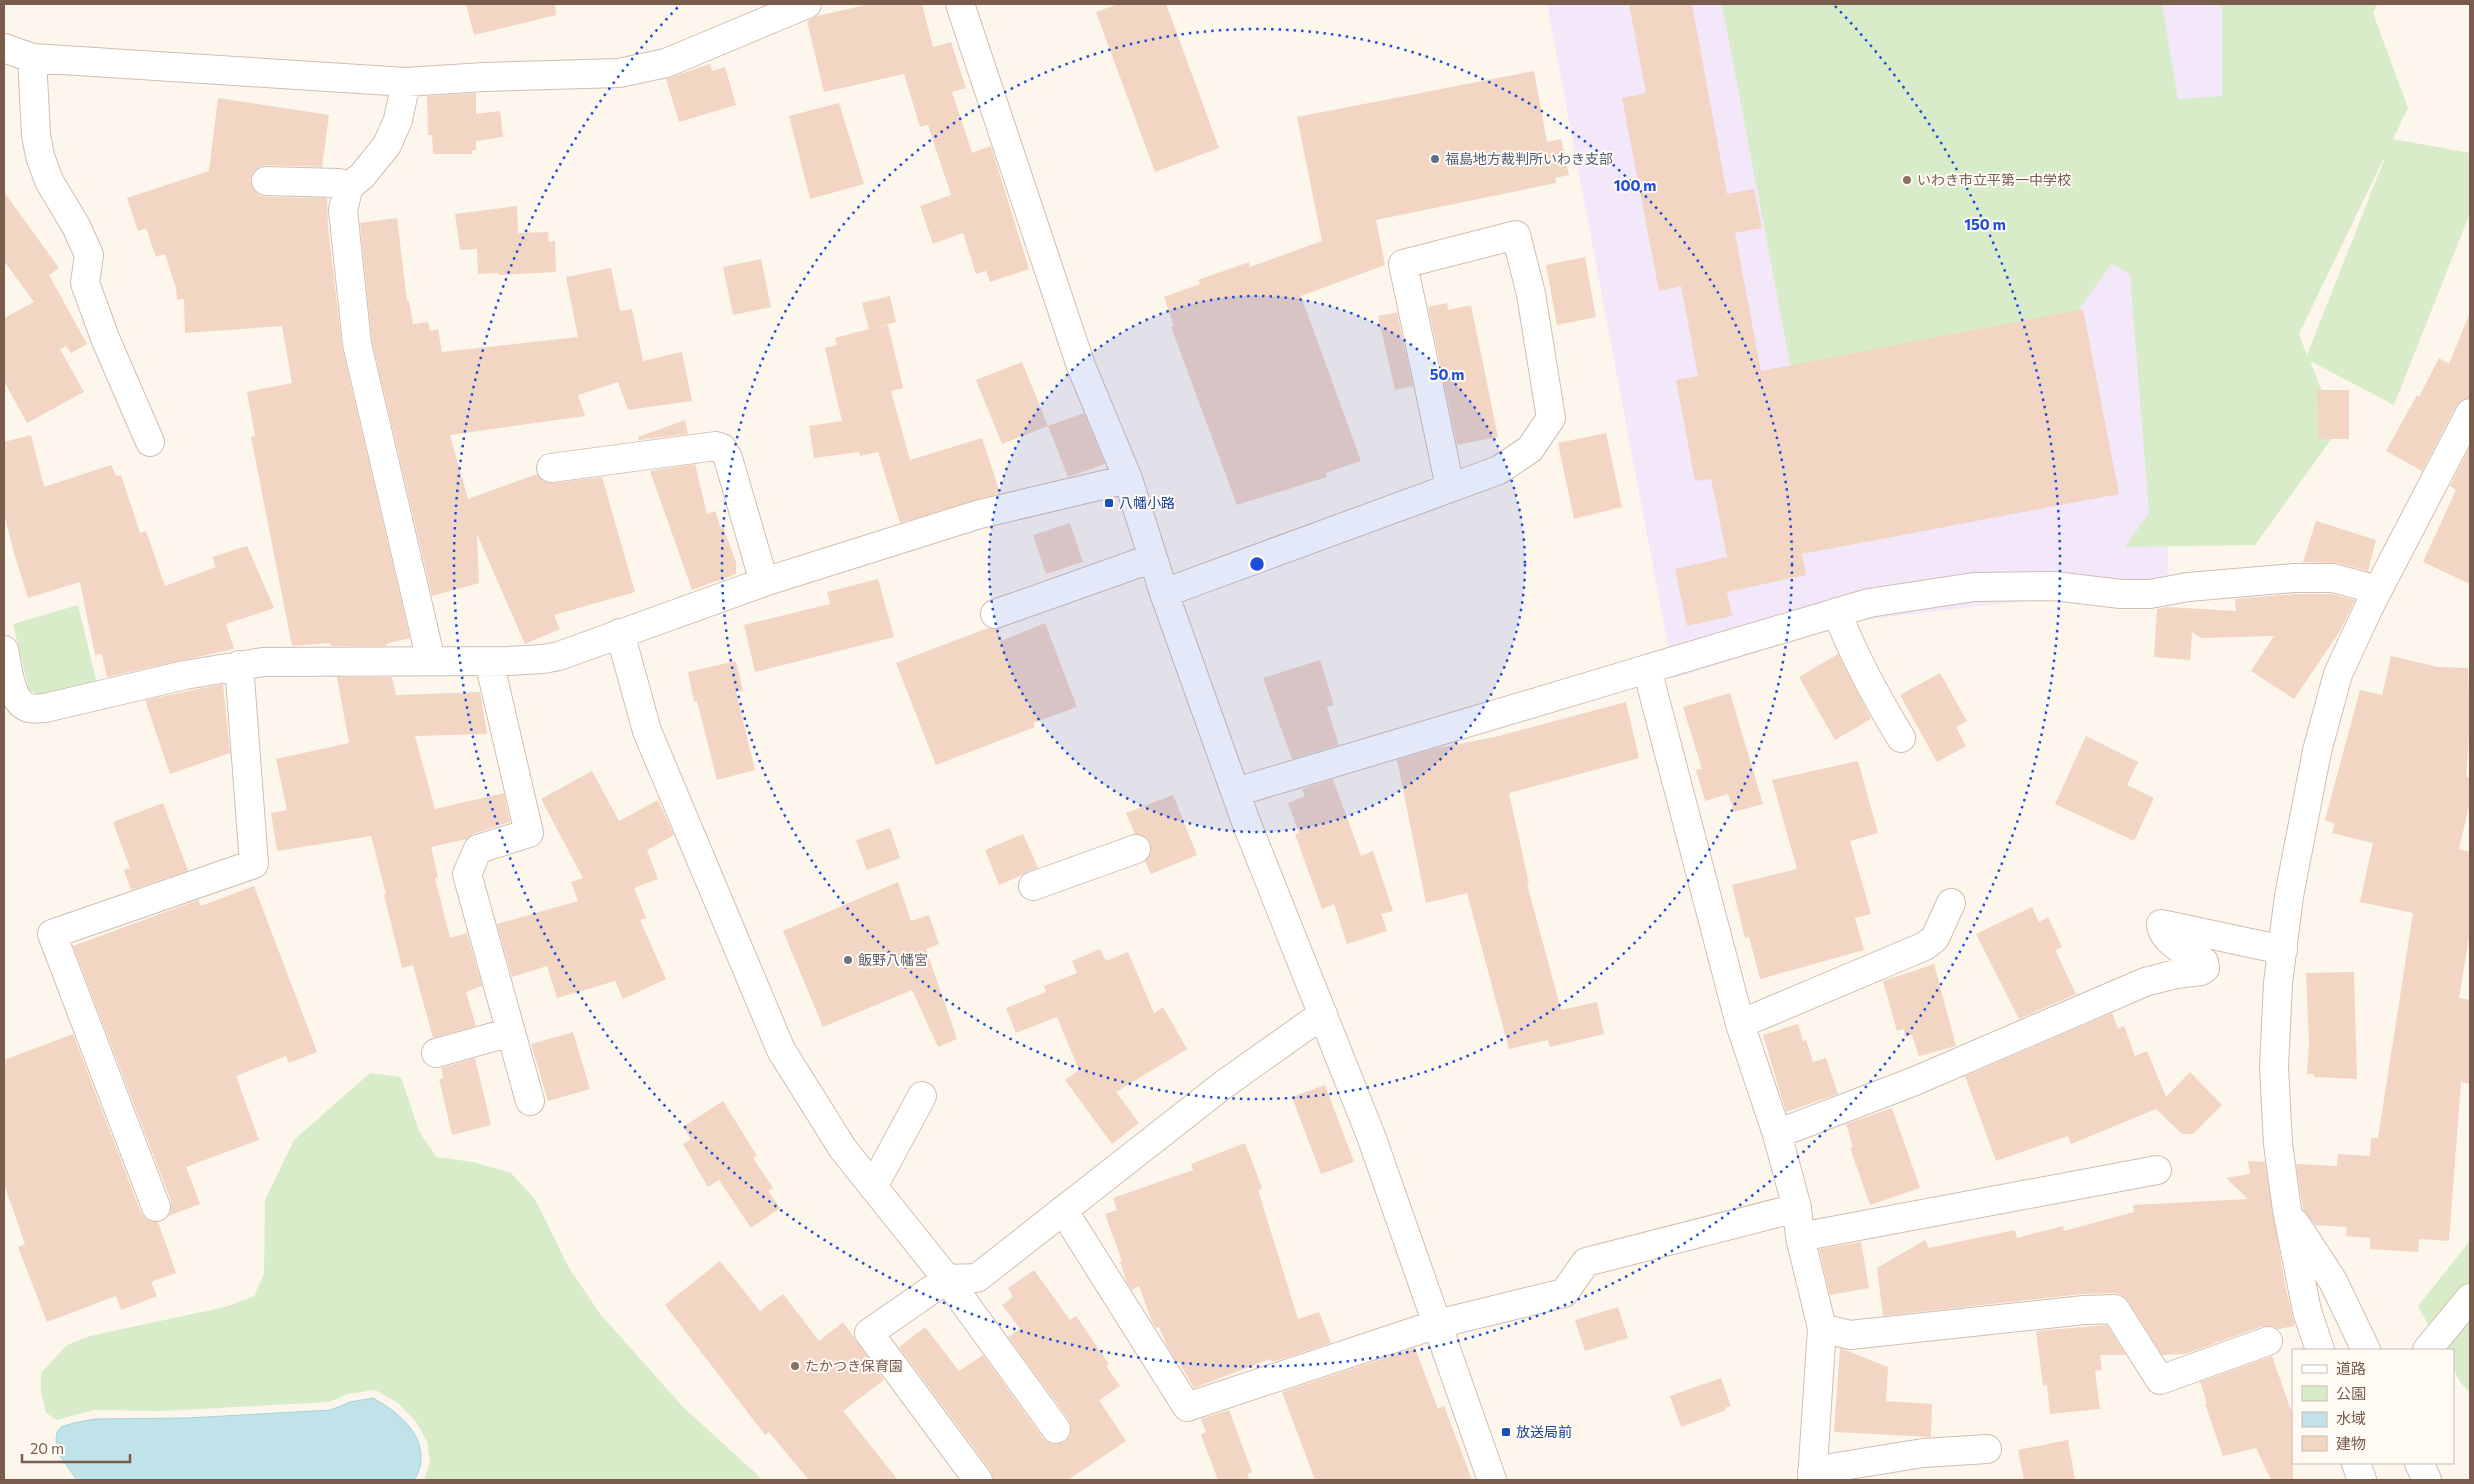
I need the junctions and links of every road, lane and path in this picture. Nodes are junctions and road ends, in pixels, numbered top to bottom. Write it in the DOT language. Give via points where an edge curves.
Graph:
graph roads {
  1 [pos="807,4"];
  2 [pos="960,4"];
  3 [pos="4,48"];
  4 [pos="32,58"];
  5 [pos="406,82"];
  6 [pos="266,181"];
  7 [pos="349,186"];
  8 [pos="2470,414"];
  9 [pos="150,442"];
  10 [pos="551,468"];
  11 [pos="1128,479"];
  12 [pos="1450,487"];
  13 [pos="1153,558"];
  14 [pos="764,582"];
  15 [pos="2378,590"];
  16 [pos="1164,593"];
  17 [pos="1837,612"];
  18 [pos="995,614"];
  19 [pos="620,632"];
  20 [pos="4,650"];
  21 [pos="431,660"];
  22 [pos="490,661"];
  23 [pos="239,665"];
  24 [pos="1647,669"];
  25 [pos="1901,738"];
  26 [pos="1236,792"];
  27 [pos="1136,848"];
  28 [pos="1033,886"];
  29 [pos="1951,903"];
  30 [pos="2283,950"];
  31 [pos="1323,1014"];
  32 [pos="1740,1024"];
  33 [pos="511,1032"];
  34 [pos="436,1053"];
  35 [pos="922,1096"];
  36 [pos="530,1101"];
  37 [pos="1777,1134"];
  38 [pos="2156,1170"];
  39 [pos="873,1187"];
  40 [pos="156,1207"];
  41 [pos="1797,1208"];
  42 [pos="1062,1210"];
  43 [pos="2287,1210"];
  44 [pos="1800,1237"];
  45 [pos="947,1279"];
  46 [pos="2470,1298"];
  47 [pos="1436,1324"];
  48 [pos="1822,1328"];
  49 [pos="2268,1341"];
  50 [pos="2320,1349"];
  51 [pos="2366,1349"];
  52 [pos="2428,1349"];
  53 [pos="1056,1429"];
  54 [pos="1987,1449"];
  55 [pos="2356,1464"];
  56 [pos="2419,1464"];
  57 [pos="1812,1476"];
  58 [pos="978,1480"];
  59 [pos="1492,1480"];
  60 [pos="2362,1480"];
  61 [pos="2427,1480"];
  1 -- 5 [label="street" via="666,63 618,73"];
  2 -- 11 [label="street" via="1081,366"];
  3 -- 4 [label="street"];
  4 -- 5 [label="street"];
  4 -- 9 [label="street" via="40,156 49,181 89,255 85,283"];
  5 -- 7 [label="street" via="398,120 386,145 362,176"];
  6 -- 7 [label="street"];
  7 -- 21 [label="street" via="343,210 357,344"];
  8 -- 15 [label="street"];
  10 -- 14 [label="street" via="716,446 722,448 728,458"];
  11 -- 13 [label="street"];
  11 -- 14 [label="street" via="980,514"];
  12 -- 12 [label="street" via="1499,470 1530,450 1552,418 1531,294 1516,235 1403,264"];
  12 -- 16 [label="street"];
  13 -- 16 [label="street"];
  13 -- 18 [label="street"];
  14 -- 19 [label="street"];
  15 -- 17 [label="street" via="2333,578 2188,587 2150,594 2054,586 1974,587 1869,603"];
  15 -- 30 [label="street" via="2338,674 2322,734 2289,896"];
  16 -- 26 [label="street"];
  17 -- 24 [label="street"];
  17 -- 25 [label="street" via="1872,691"];
  19 -- 22 [label="street" via="551,658"];
  19 -- 39 [label="street" via="647,731 780,1050 843,1149"];
  20 -- 23 [label="street" via="14,691 28,708 45,708"];
  21 -- 22 [label="street"];
  21 -- 23 [label="street"];
  22 -- 33 [label="street" via="529,834 478,849 467,874"];
  23 -- 40 [label="street" via="254,864 52,934"];
  24 -- 26 [label="street"];
  24 -- 32 [label="street"];
  26 -- 31 [label="street"];
  27 -- 28 [label="street"];
  29 -- 32 [label="street" via="1935,938 1926,946"];
  30 -- 37 [label="street" via="2161,924 2161,931 2166,937 2204,962 2205,968 2145,982 1924,1077"];
  30 -- 43 [label="street" via="2274,1067 2278,1144"];
  31 -- 42 [label="street" via="1223,1085"];
  31 -- 47 [label="street" via="1371,1136"];
  32 -- 37 [label="street"];
  33 -- 34 [label="street"];
  33 -- 36 [label="street"];
  35 -- 39 [label="street"];
  37 -- 41 [label="street"];
  38 -- 44 [label="street"];
  39 -- 45 [label="street"];
  41 -- 44 [label="street"];
  41 -- 47 [label="street" via="1586,1262 1564,1293"];
  42 -- 45 [label="street" via="977,1278"];
  42 -- 47 [label="street" via="1187,1407"];
  43 -- 50 [label="street" via="2308,1311"];
  43 -- 51 [label="street" via="2333,1281"];
  44 -- 48 [label="street"];
  45 -- 53 [label="street"];
  45 -- 58 [label="street" via="869,1333"];
  46 -- 52 [label="street"];
  47 -- 59 [label="street"];
  48 -- 49 [label="street" via="1850,1335 2084,1310 2115,1310 2160,1380"];
  48 -- 57 [label="street"];
  54 -- 57 [label="street" via="1923,1454"];
  55 -- 60 [label="street"];
  56 -- 61 [label="street"];
}
